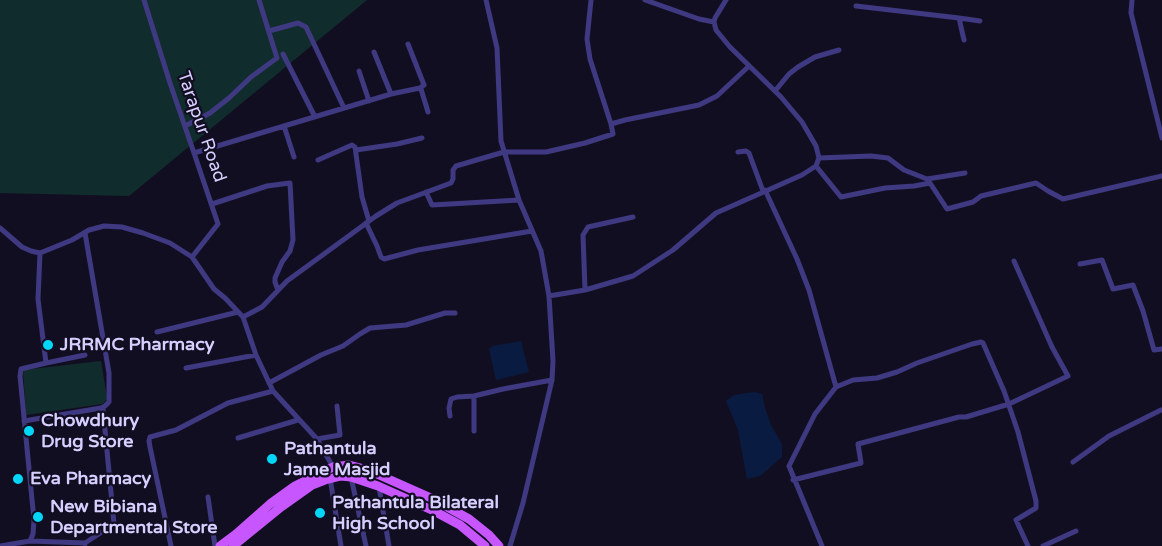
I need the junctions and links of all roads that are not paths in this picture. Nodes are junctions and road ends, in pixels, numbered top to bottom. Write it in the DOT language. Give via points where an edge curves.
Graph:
graph roads {
  1 [pos="144,0"];
  2 [pos="259,0"];
  3 [pos="486,0"];
  4 [pos="591,0"];
  5 [pos="645,0"];
  6 [pos="726,0"];
  7 [pos="1132,0"];
  8 [pos="856,6"];
  9 [pos="959,18"];
  10 [pos="980,21"];
  11 [pos="714,22"];
  12 [pos="269,31"];
  13 [pos="964,40"];
  14 [pos="408,44"];
  15 [pos="839,50"];
  16 [pos="374,52"];
  17 [pos="283,54"];
  18 [pos="749,66"];
  19 [pos="359,71"];
  20 [pos="420,88"];
  21 [pos="775,91"];
  22 [pos="391,94"];
  23 [pos="369,101"];
  24 [pos="344,108"];
  25 [pos="428,112"];
  26 [pos="315,117"];
  27 [pos="611,124"];
  28 [pos="185,126"];
  29 [pos="284,126"];
  30 [pos="422,138"];
  31 [pos="1162,138"];
  32 [pos="356,150"];
  33 [pos="504,152"];
  34 [pos="738,152"];
  35 [pos="194,153"];
  36 [pos="294,157"];
  37 [pos="819,158"];
  38 [pos="318,160"];
  39 [pos="816,166"];
  40 [pos="965,173"];
  41 [pos="1162,176"];
  42 [pos="929,181"];
  43 [pos="764,191"];
  44 [pos="426,192"];
  45 [pos="519,200"];
  46 [pos="212,204"];
  47 [pos="633,217"];
  48 [pos="368,222"];
  49 [pos="0,228"];
  50 [pos="532,231"];
  51 [pos="85,233"];
  52 [pos="40,253"];
  53 [pos="192,257"];
  54 [pos="1014,261"];
  55 [pos="1080,264"];
  56 [pos="278,290"];
  57 [pos="585,290"];
  58 [pos="549,296"];
  59 [pos="238,312"];
  60 [pos="454,313"];
  61 [pos="243,317"];
  62 [pos="157,332"];
  63 [pos="1162,350"];
  64 [pos="85,355"];
  65 [pos="256,356"];
  66 [pos="46,363"];
  67 [pos="186,368"];
  68 [pos="552,380"];
  69 [pos="269,383"];
  70 [pos="836,387"];
  71 [pos="273,391"];
  72 [pos="474,396"];
  73 [pos="1009,404"];
  74 [pos="337,406"];
  75 [pos="103,409"];
  76 [pos="1162,409"];
  77 [pos="450,416"];
  78 [pos="298,420"];
  79 [pos="24,421"];
  80 [pos="474,431"];
  81 [pos="237,438"];
  82 [pos="317,439"];
  83 [pos="1073,462"];
  84 [pos="333,466"];
  85 [pos="346,476"];
  86 [pos="330,478"];
  87 [pos="794,480"];
  88 [pos="378,486"];
  89 [pos="208,497"];
  90 [pos="247,530"];
  91 [pos="1076,531"];
  92 [pos="30,541"];
  93 [pos="85,544"];
  94 [pos="0,546"];
  95 [pos="171,546"];
  96 [pos="215,546"];
  97 [pos="220,546"];
  98 [pos="233,546"];
  99 [pos="341,546"];
  100 [pos="366,546"];
  101 [pos="389,546"];
  102 [pos="485,546"];
  103 [pos="499,546"];
  104 [pos="510,546"];
  105 [pos="822,546"];
  106 [pos="1028,546"];
  107 [pos="1043,546"];
  1 -- 28 [label="street, Tarapur Road"];
  2 -- 12 [label="street"];
  3 -- 33 [label="street" via="497,48"];
  4 -- 27 [label="street" via="587,39 590,60"];
  5 -- 11 [label="street"];
  6 -- 11 [label="street"];
  7 -- 31 [label="street" via="1131,13"];
  8 -- 9 [label="street"];
  9 -- 10 [label="street"];
  9 -- 13 [label="street"];
  11 -- 18 [label="street" via="720,36"];
  12 -- 24 [label="street" via="298,23 306,27"];
  12 -- 28 [label="street" via="277,58 210,113"];
  14 -- 20 [label="street" via="424,85"];
  15 -- 21 [label="street" via="798,67"];
  16 -- 22 [label="street"];
  17 -- 26 [label="street"];
  18 -- 21 [label="street"];
  18 -- 27 [label="street" via="717,96 699,105"];
  19 -- 23 [label="street"];
  20 -- 22 [label="street"];
  20 -- 25 [label="street"];
  21 -- 37 [label="street" via="802,122"];
  22 -- 23 [label="street"];
  23 -- 24 [label="street"];
  24 -- 26 [label="street"];
  26 -- 29 [label="street"];
  27 -- 33 [label="street" via="613,134 585,143 546,152"];
  28 -- 35 [label="street, Tarapur Road"];
  29 -- 35 [label="street"];
  29 -- 36 [label="street"];
  30 -- 32 [label="street"];
  32 -- 38 [label="street" via="352,145"];
  32 -- 48 [label="street"];
  33 -- 44 [label="street" via="456,166 451,183"];
  33 -- 45 [label="street"];
  34 -- 43 [label="street" via="749,153"];
  35 -- 46 [label="street, Tarapur Road"];
  37 -- 39 [label="street"];
  37 -- 42 [label="street" via="888,158"];
  39 -- 42 [label="street" via="841,197"];
  39 -- 43 [label="street"];
  40 -- 42 [label="street"];
  41 -- 42 [label="street" via="1064,199 1036,183 981,196 948,209"];
  43 -- 57 [label="street" via="716,213 673,250 633,276"];
  43 -- 70 [label="street" via="798,259"];
  44 -- 45 [label="street" via="432,205"];
  44 -- 48 [label="street" via="397,203"];
  45 -- 50 [label="street"];
  46 -- 53 [label="street, Tarapur Road" via="218,224"];
  46 -- 56 [label="street" via="267,186 290,183 293,240 275,278"];
  47 -- 57 [label="street" via="588,227 583,235"];
  48 -- 50 [label="street" via="384,259"];
  48 -- 56 [label="street"];
  49 -- 52 [label="street" via="22,247"];
  50 -- 58 [label="street" via="541,251"];
  51 -- 52 [label="street"];
  51 -- 53 [label="street" via="104,226 122,226 170,243"];
  51 -- 79 [label="street" via="109,373 109,402 100,408"];
  52 -- 66 [label="street" via="38,300"];
  53 -- 59 [label="street" via="214,289"];
  54 -- 73 [label="street" via="1068,376"];
  55 -- 63 [label="street" via="1102,260 1113,290 1133,285 1154,350"];
  56 -- 61 [label="street" via="262,307"];
  57 -- 58 [label="street"];
  58 -- 68 [label="street"];
  59 -- 61 [label="street"];
  59 -- 62 [label="street"];
  60 -- 69 [label="street" via="406,325 370,328"];
  61 -- 65 [label="street"];
  64 -- 66 [label="street"];
  65 -- 67 [label="street"];
  65 -- 69 [label="street"];
  66 -- 79 [label="street" via="21,369"];
  68 -- 72 [label="street"];
  68 -- 104 [label="street"];
  69 -- 71 [label="street"];
  70 -- 73 [label="street" via="897,372 981,342"];
  70 -- 87 [label="street" via="815,414 789,466"];
  71 -- 78 [label="street"];
  71 -- 95 [label="street" via="228,404 176,430 150,437"];
  72 -- 77 [label="street" via="451,399"];
  72 -- 80 [label="street"];
  73 -- 87 [label="street" via="858,444 861,463"];
  73 -- 106 [label="street" via="1036,501 1036,508 1016,520"];
  74 -- 82 [label="street" via="340,435"];
  75 -- 93 [label="street" via="114,524"];
  76 -- 83 [label="street" via="1108,436"];
  78 -- 81 [label="street"];
  78 -- 82 [label="street"];
  79 -- 92 [label="street" via="34,520"];
  82 -- 84 [label="street"];
  84 -- 85 [label="street"];
  84 -- 90 [label="main road" via="270,504"];
  84 -- 103 [label="main road" via="368,470 431,498 469,519"];
  85 -- 86 [label="main road"];
  85 -- 88 [label="main road"];
  85 -- 100 [label="street"];
  86 -- 90 [label="main road" via="312,485"];
  86 -- 99 [label="street"];
  87 -- 105 [label="street"];
  88 -- 101 [label="street"];
  88 -- 102 [label="main road" via="452,520"];
  89 -- 96 [label="street"];
  90 -- 97 [label="main road"];
  90 -- 98 [label="main road"];
  91 -- 107 [label="street"];
  92 -- 93 [label="street"];
  92 -- 94 [label="street"];
}
